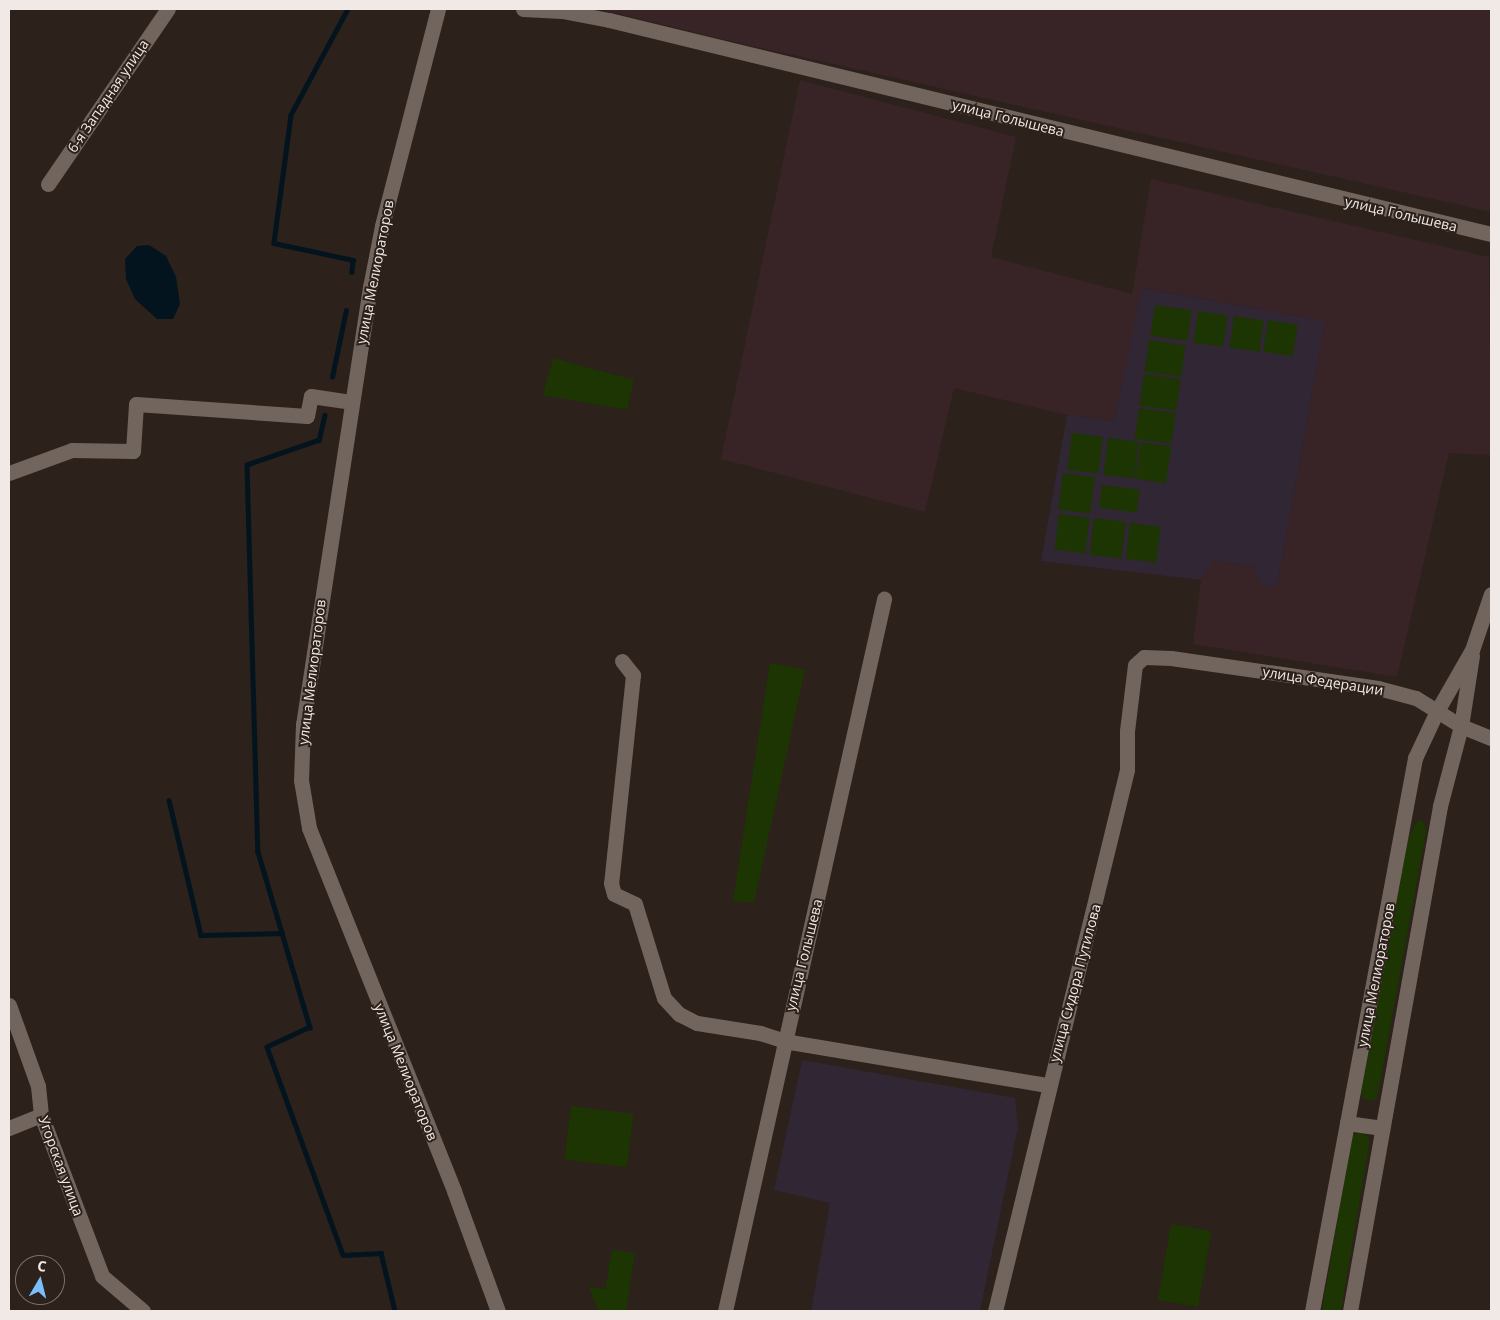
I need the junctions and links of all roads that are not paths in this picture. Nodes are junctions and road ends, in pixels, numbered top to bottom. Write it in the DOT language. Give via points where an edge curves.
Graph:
graph roads {
  1 [pos="168,9"];
  2 [pos="438,9"];
  3 [pos="523,9"];
  4 [pos="48,184"];
  5 [pos="1491,234"];
  6 [pos="351,402"];
  7 [pos="9,473"];
  8 [pos="1491,594"];
  9 [pos="884,599"];
  10 [pos="1472,650"];
  11 [pos="1144,656"];
  12 [pos="622,661"];
  13 [pos="1437,711"];
  14 [pos="1461,726"];
  15 [pos="1491,738"];
  16 [pos="9,1005"];
  17 [pos="784,1041"];
  18 [pos="1048,1085"];
  19 [pos="41,1114"];
  20 [pos="1347,1123"];
  21 [pos="9,1128"];
  22 [pos="1382,1128"];
  23 [pos="143,1311"];
  24 [pos="498,1311"];
  25 [pos="725,1311"];
  26 [pos="994,1311"];
  27 [pos="1312,1311"];
  28 [pos="1350,1311"];
  1 -- 4 [label="street, 6-я Западная улица"];
  2 -- 6 [label="street, улица Мелиораторов" via="382,226"];
  3 -- 5 [label="street, улица Голышева" via="562,11 610,20"];
  6 -- 7 [label="street" via="311,396 307,416 136,404 133,451 72,450"];
  6 -- 24 [label="street, улица Мелиораторов" via="303,724 301,780 309,828 454,1191"];
  8 -- 10 [label="street, улица Мелиораторов"];
  9 -- 17 [label="street, улица Голышева" via="866,670 826,868"];
  10 -- 13 [label="street, улица Мелиораторов"];
  10 -- 14 [label="street, улица Мелиораторов"];
  11 -- 13 [label="street, улица Федерации" via="1378,688 1416,698"];
  11 -- 18 [label="street, улица Сидора Путилова" via="1135,665 1127,730 1127,770 1094,916"];
  12 -- 17 [label="street" via="634,675 611,883 614,894 635,904 664,998 679,1014 697,1022 760,1033"];
  13 -- 14 [label="street, улица Федерации"];
  13 -- 20 [label="street, улица Мелиораторов" via="1415,758"];
  14 -- 15 [label="street, улица Федерации"];
  14 -- 22 [label="street, улица Мелиораторов" via="1440,806"];
  16 -- 19 [label="street, Угорская улица" via="38,1086"];
  17 -- 18 [label="street"];
  17 -- 25 [label="street, улица Голышева"];
  18 -- 26 [label="street, улица Сидора Путилова"];
  19 -- 21 [label="street"];
  19 -- 23 [label="street, Угорская улица" via="102,1276"];
  20 -- 22 [label="street"];
  20 -- 27 [label="street, улица Мелиораторов"];
  22 -- 28 [label="street, улица Мелиораторов"];
}
